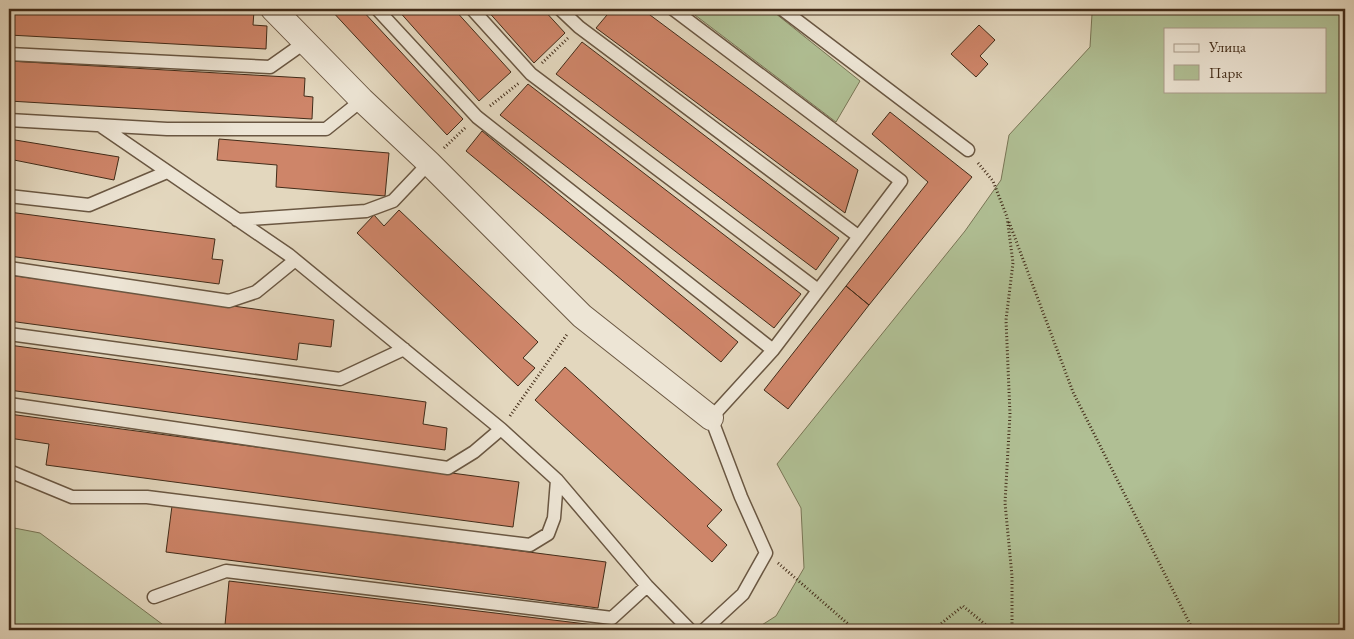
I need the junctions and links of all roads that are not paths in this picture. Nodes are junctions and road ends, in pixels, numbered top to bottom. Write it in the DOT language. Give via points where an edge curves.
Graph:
graph roads {
  1 [pos="273,9"];
  2 [pos="377,9"];
  3 [pos="472,9"];
  4 [pos="560,9"];
  5 [pos="672,9"];
  6 [pos="782,9"];
  7 [pos="304,43"];
  8 [pos="9,54"];
  9 [pos="362,100"];
  10 [pos="9,120"];
  11 [pos="101,126"];
  12 [pos="968,150"];
  13 [pos="429,162"];
  14 [pos="167,172"];
  15 [pos="9,196"];
  16 [pos="237,220"];
  17 [pos="858,236"];
  18 [pos="294,261"];
  19 [pos="9,268"];
  20 [pos="818,290"];
  21 [pos="9,334"];
  22 [pos="404,349"];
  23 [pos="773,350"];
  24 [pos="9,404"];
  25 [pos="711,418"];
  26 [pos="502,429"];
  27 [pos="9,471"];
  28 [pos="557,480"];
  29 [pos="647,586"];
  30 [pos="154,597"];
  31 [pos="690,630"];
  32 [pos="704,630"];
  1 -- 7 [label="street"];
  2 -- 23 [label="lane" via="477,117"];
  3 -- 20 [label="lane" via="531,74"];
  4 -- 17 [label="lane" via="579,27"];
  5 -- 17 [label="lane" via="901,181"];
  6 -- 12 [label="lane"];
  7 -- 8 [label="lane" via="270,68"];
  7 -- 9 [label="street"];
  9 -- 11 [label="lane" via="326,129"];
  9 -- 13 [label="street"];
  10 -- 11 [label="lane"];
  11 -- 14 [label="lane"];
  13 -- 16 [label="lane" via="392,201 366,211"];
  13 -- 25 [label="street" via="582,316"];
  14 -- 15 [label="lane" via="89,205"];
  14 -- 16 [label="lane"];
  16 -- 18 [label="lane"];
  17 -- 20 [label="lane"];
  18 -- 19 [label="lane" via="256,292 229,301"];
  18 -- 22 [label="lane"];
  20 -- 23 [label="lane"];
  21 -- 22 [label="lane" via="340,379"];
  22 -- 26 [label="lane"];
  23 -- 25 [label="lane"];
  24 -- 26 [label="lane" via="448,468"];
  25 -- 32 [label="lane" via="766,553 743,594"];
  26 -- 28 [label="lane"];
  27 -- 28 [label="lane" via="72,498 147,497 530,545 548,534 554,518"];
  28 -- 29 [label="lane"];
  29 -- 30 [label="lane" via="612,618 226,570"];
  29 -- 31 [label="lane"];
}
